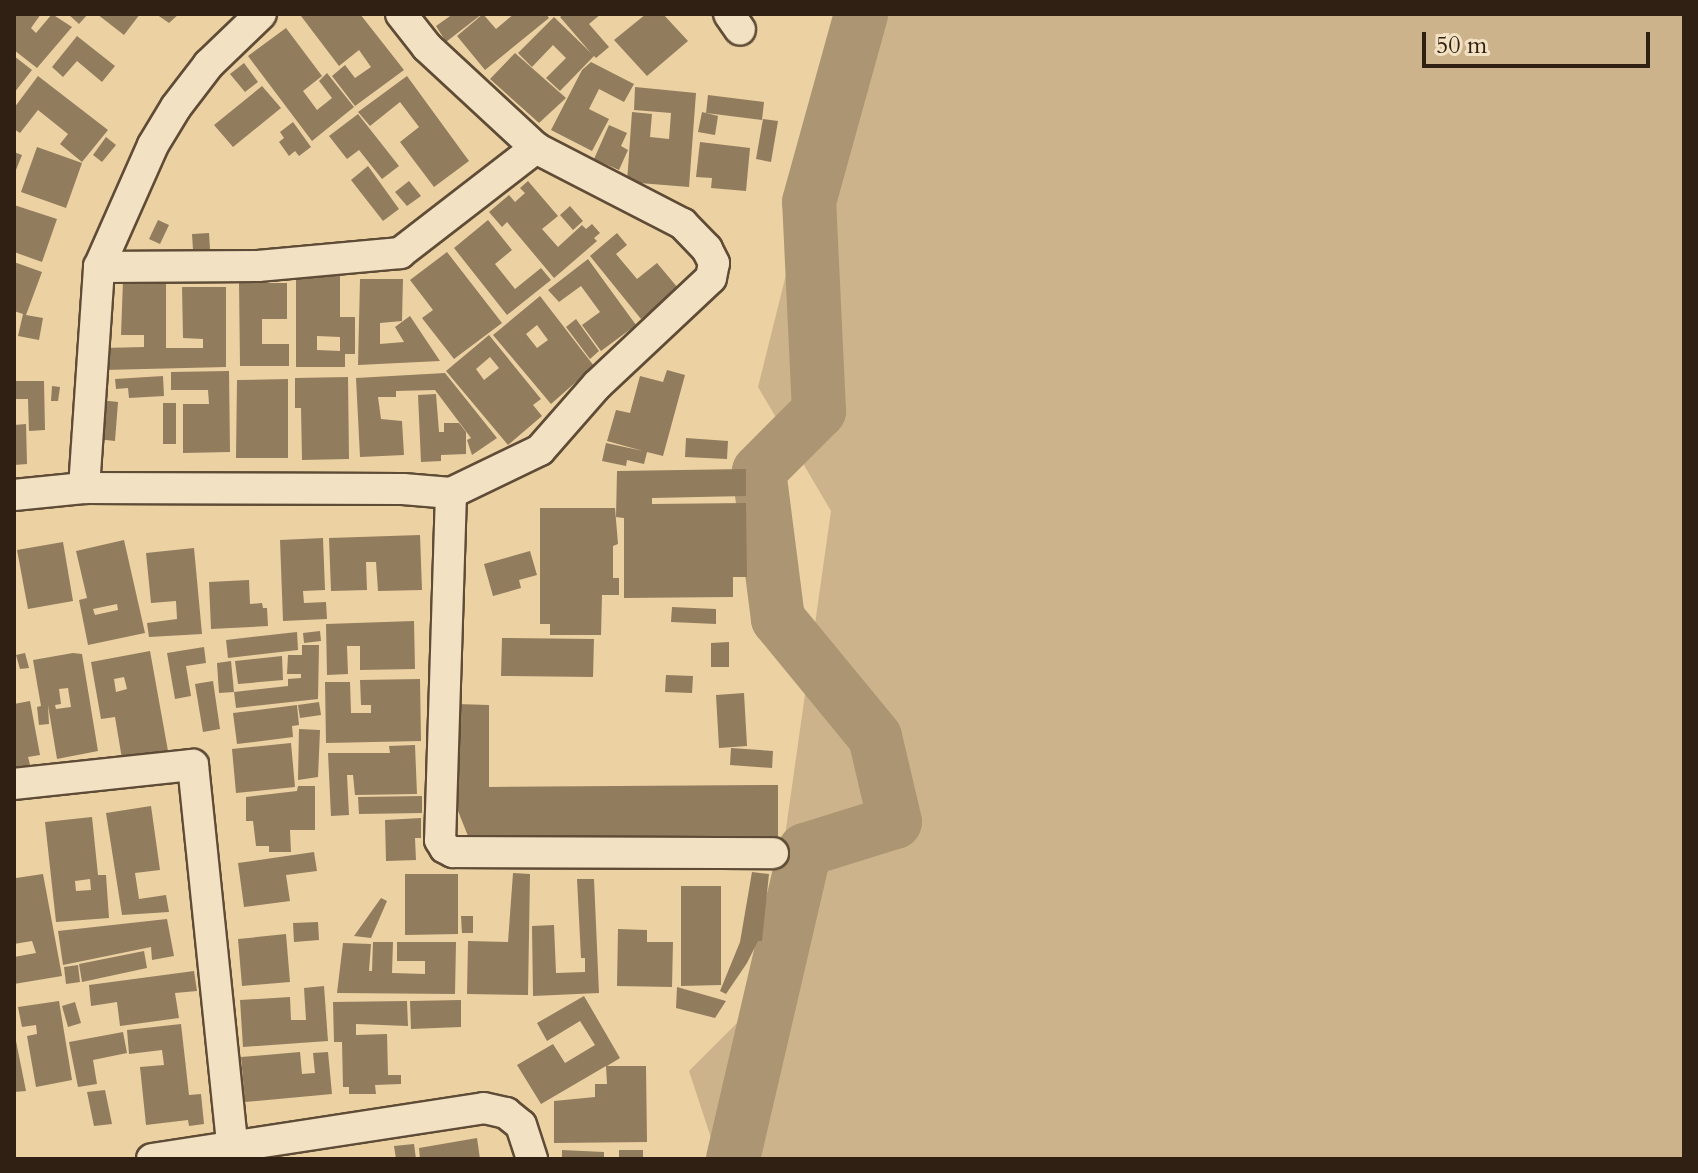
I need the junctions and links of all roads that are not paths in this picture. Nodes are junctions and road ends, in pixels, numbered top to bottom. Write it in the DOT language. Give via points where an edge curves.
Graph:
graph roads {
  1 [pos="261,14"];
  2 [pos="401,14"];
  3 [pos="536,148"];
  4 [pos="99,267"];
  5 [pos="84,488"];
  6 [pos="451,493"];
  7 [pos="14,495"];
  8 [pos="14,784"];
  9 [pos="773,853"];
  10 [pos="232,1144"];
  11 [pos="152,1159"];
  12 [pos="532,1159"];
  1 -- 4 [label="street" via="209,64 176,107 153,145"];
  2 -- 3 [label="street" via="427,47"];
  3 -- 4 [label="street" via="400,253 258,266"];
  3 -- 6 [label="street" via="683,224 707,249 714,263 711,278 597,385 540,450"];
  4 -- 5 [label="street"];
  5 -- 6 [label="street"];
  5 -- 7 [label="street"];
  6 -- 9 [label="street" via="440,840 445,848"];
  8 -- 10 [label="street" via="193,765"];
  10 -- 11 [label="street"];
  10 -- 12 [label="street" via="484,1108 506,1113 521,1125"];
}
